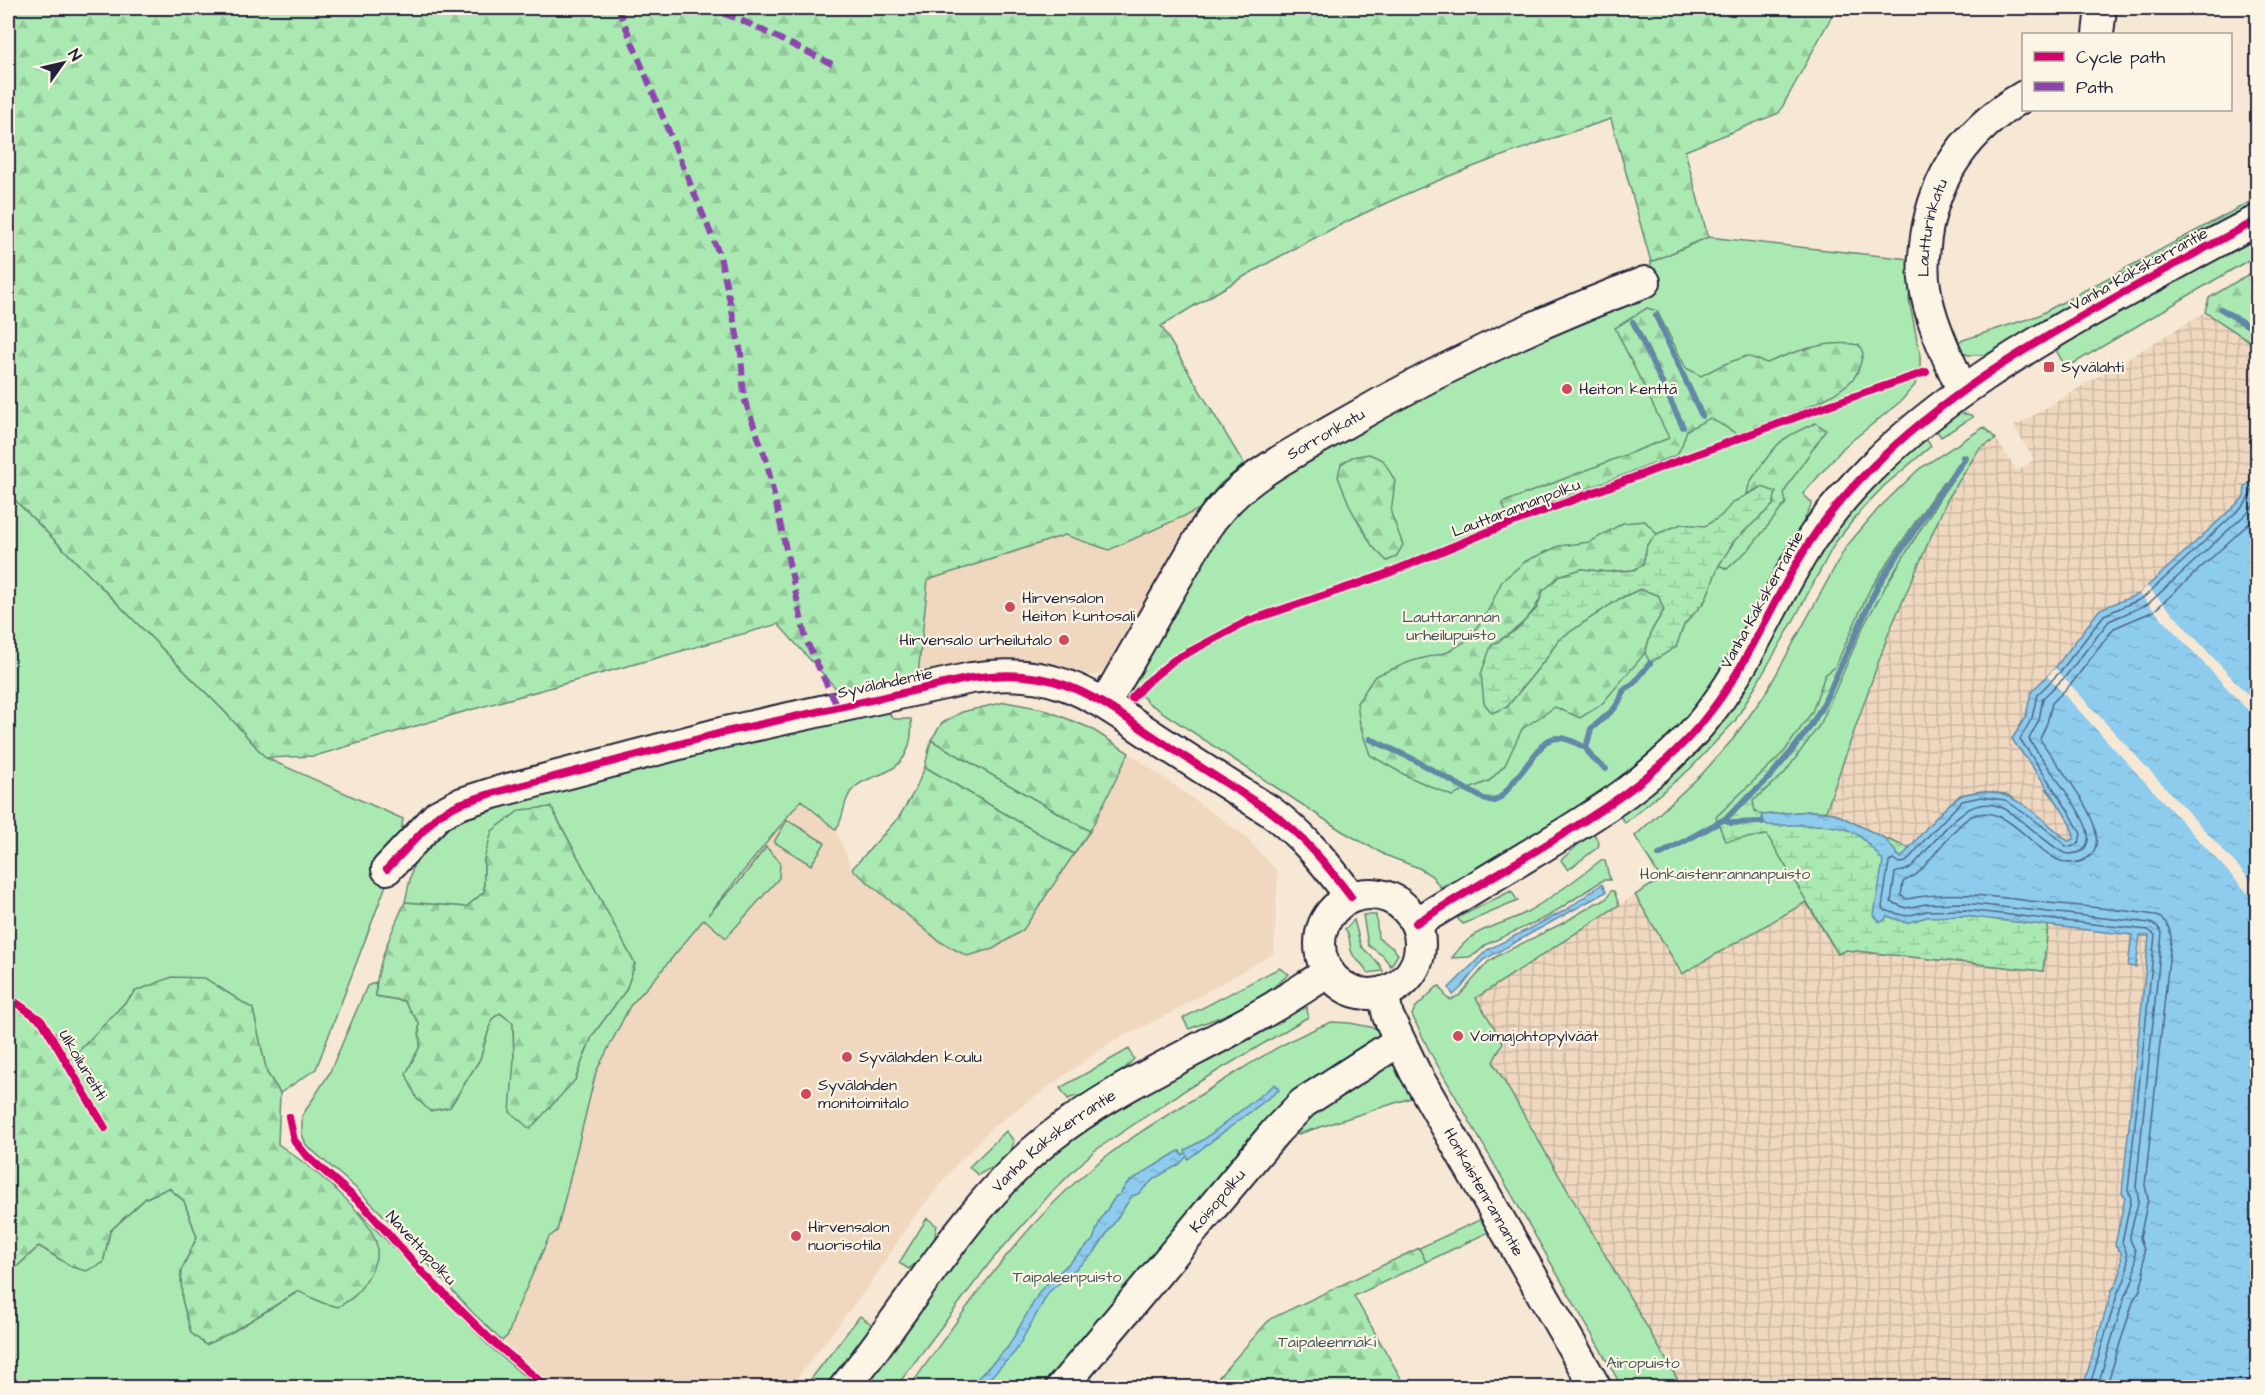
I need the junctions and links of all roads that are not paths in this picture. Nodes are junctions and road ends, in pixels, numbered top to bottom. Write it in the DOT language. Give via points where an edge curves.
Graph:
graph roads {
  1 [pos="2101,8"];
  2 [pos="2098,33"];
  3 [pos="2022,98"];
  4 [pos="2258,220"];
  5 [pos="1645,282"];
  6 [pos="1962,390"];
  7 [pos="1105,702"];
  8 [pos="387,869"];
  9 [pos="1351,897"];
  10 [pos="1416,923"];
  11 [pos="1329,972"];
  12 [pos="1383,992"];
  13 [pos="1399,1041"];
  14 [pos="844,1388"];
  15 [pos="1061,1388"];
  16 [pos="1596,1388"];
  1 -- 2 [label="street"];
  3 -- 6 [label="street, Lautturinkatu" via="1983,127 1954,158 1940,184 1928,223 1925,288"];
  4 -- 6 [label="street, Vanha Kakskerrantie" via="2030,345"];
  5 -- 7 [label="street, Sorronkatu" via="1532,327 1454,364 1375,405 1237,491 1205,529"];
  6 -- 10 [label="street, Vanha Kakskerrantie" via="1894,446 1841,499 1802,554 1736,675 1713,709 1671,755 1597,814"];
  7 -- 8 [label="street, Syvälahdentie" via="1051,680 999,674 721,733 459,804 438,815"];
  7 -- 9 [label="street, Syvälahdentie" via="1293,828"];
  9 -- 10 [label="street" via="1388,897 1406,908"];
  9 -- 11 [label="street" via="1331,912 1322,929 1320,948"];
  10 -- 12 [label="street" via="1420,948 1413,971 1400,984"];
  11 -- 12 [label="street" via="1347,988 1371,994"];
  11 -- 14 [label="street, Vanha Kakskerrantie" via="1274,1007 1109,1097 1041,1145 977,1210"];
  12 -- 13 [label="street, Honkaistenrannantie"];
  13 -- 15 [label="street, Koisopolku" via="1303,1103"];
  13 -- 16 [label="street, Honkaistenrannantie"];
}
